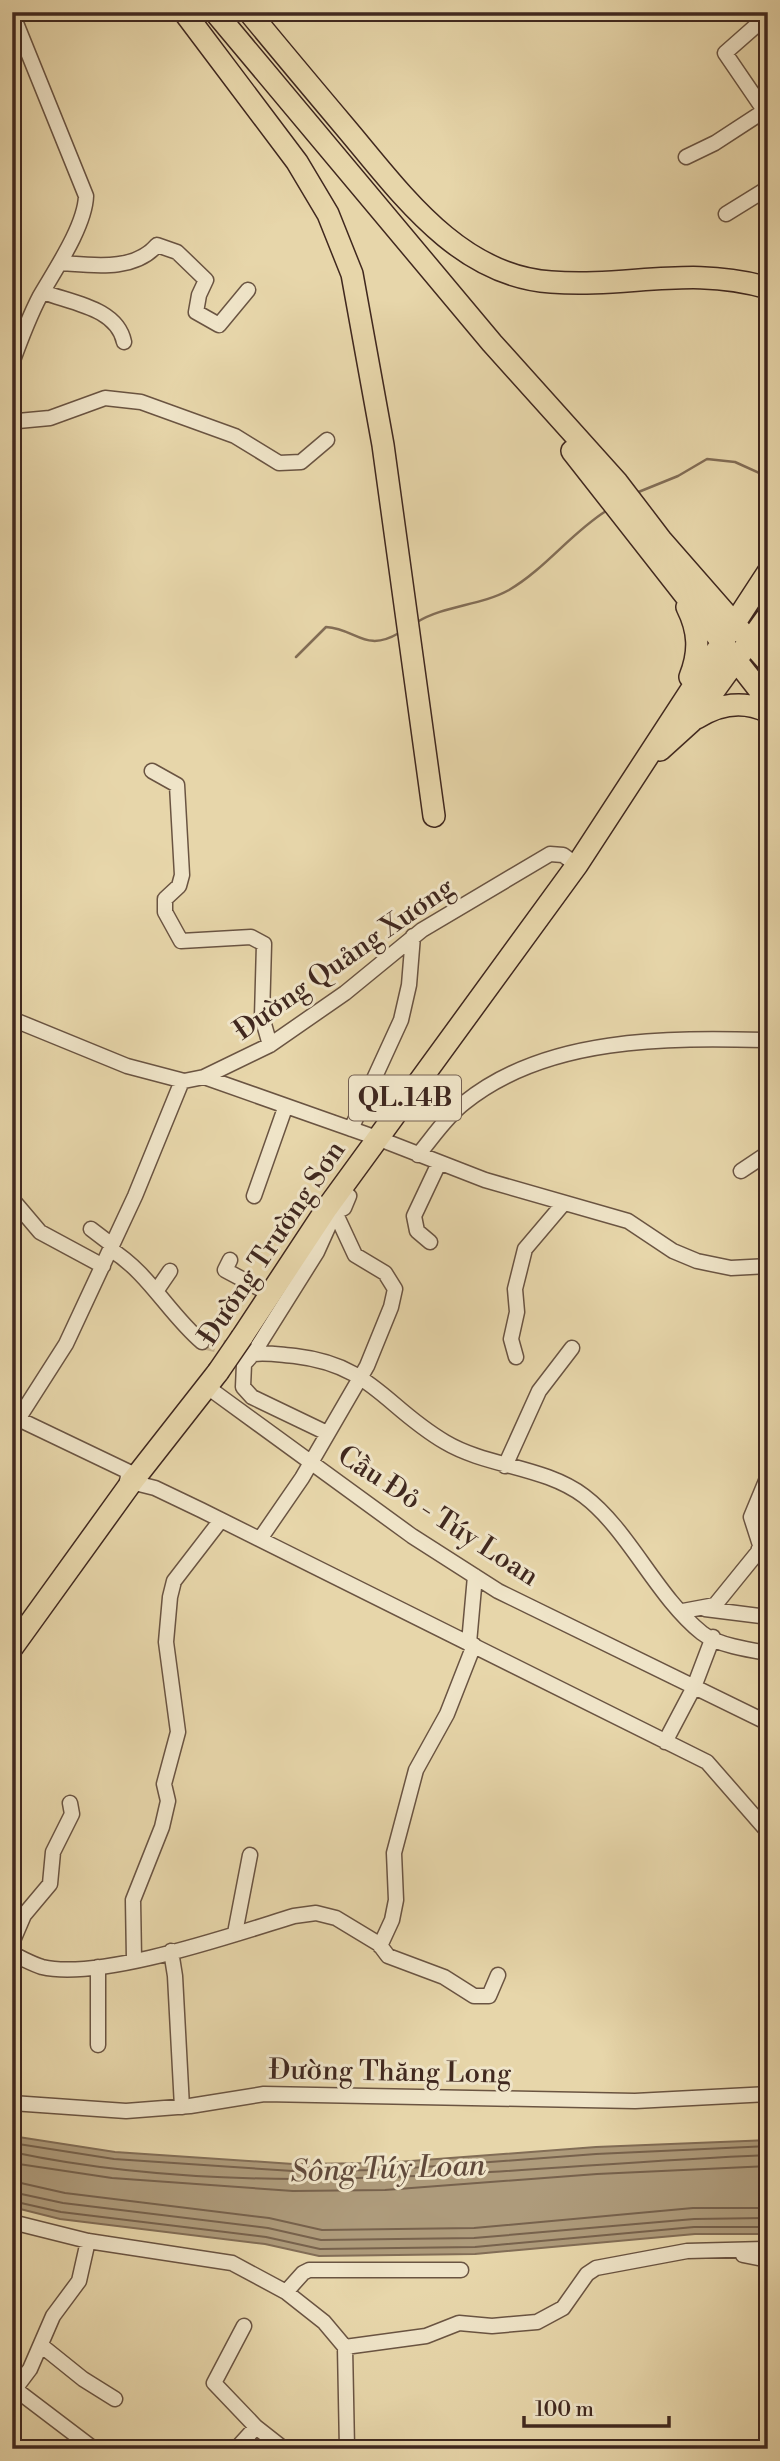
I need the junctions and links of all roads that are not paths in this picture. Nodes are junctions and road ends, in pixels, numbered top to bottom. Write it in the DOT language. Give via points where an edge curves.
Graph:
graph roads {
  1 [pos="184,12"];
  2 [pos="215,12"];
  3 [pos="250,12"];
  4 [pos="12,13"];
  5 [pos="768,15"];
  6 [pos="766,113"];
  7 [pos="686,157"];
  8 [pos="768,188"];
  9 [pos="726,214"];
  10 [pos="60,263"];
  11 [pos="768,289"];
  12 [pos="247,290"];
  13 [pos="43,292"];
  14 [pos="124,342"];
  15 [pos="12,363"];
  16 [pos="12,418"];
  17 [pos="327,440"];
  18 [pos="631,514"];
  19 [pos="651,549"];
  20 [pos="768,572"];
  21 [pos="768,616"];
  22 [pos="735,621"];
  23 [pos="722,640"];
  24 [pos="750,640"];
  25 [pos="734,661"];
  26 [pos="768,662"];
  27 [pos="768,701"];
  28 [pos="768,712"];
  29 [pos="684,715"];
  30 [pos="152,771"];
  31 [pos="433,812"];
  32 [pos="577,865"];
  33 [pos="413,936"];
  34 [pos="12,1018"];
  35 [pos="768,1040"];
  36 [pos="270,1045"];
  37 [pos="204,1077"];
  38 [pos="181,1081"];
  39 [pos="285,1108"];
  40 [pos="351,1129"];
  41 [pos="377,1138"];
  42 [pos="768,1153"];
  43 [pos="418,1155"];
  44 [pos="439,1163"];
  45 [pos="741,1171"];
  46 [pos="340,1189"];
  47 [pos="254,1196"];
  48 [pos="12,1199"];
  49 [pos="564,1203"];
  50 [pos="335,1212"];
  51 [pos="91,1230"];
  52 [pos="430,1242"];
  53 [pos="111,1247"];
  54 [pos="230,1260"];
  55 [pos="103,1266"];
  56 [pos="768,1266"];
  57 [pos="170,1271"];
  58 [pos="157,1290"];
  59 [pos="270,1294"];
  60 [pos="202,1342"];
  61 [pos="247,1345"];
  62 [pos="572,1348"];
  63 [pos="516,1357"];
  64 [pos="360,1376"];
  65 [pos="212,1379"];
  66 [pos="14,1421"];
  67 [pos="327,1433"];
  68 [pos="310,1461"];
  69 [pos="505,1466"];
  70 [pos="768,1476"];
  71 [pos="131,1483"];
  72 [pos="221,1520"];
  73 [pos="260,1539"];
  74 [pos="475,1576"];
  75 [pos="704,1609"];
  76 [pos="683,1611"];
  77 [pos="768,1617"];
  78 [pos="713,1637"];
  79 [pos="472,1644"];
  80 [pos="12,1648"];
  81 [pos="768,1653"];
  82 [pos="694,1687"];
  83 [pos="768,1723"];
  84 [pos="665,1742"];
  85 [pos="70,1803"];
  86 [pos="768,1832"];
  87 [pos="250,1855"];
  88 [pos="235,1933"];
  89 [pos="12,1943"];
  90 [pos="380,1946"];
  91 [pos="171,1951"];
  92 [pos="12,1954"];
  93 [pos="134,1959"];
  94 [pos="98,1967"];
  95 [pos="498,1975"];
  96 [pos="98,2045"];
  97 [pos="768,2094"];
  98 [pos="12,2104"];
  99 [pos="182,2106"];
  100 [pos="12,2222"];
  101 [pos="88,2241"];
  102 [pos="768,2249"];
  103 [pos="729,2251"];
  104 [pos="768,2260"];
  105 [pos="461,2270"];
  106 [pos="286,2292"];
  107 [pos="244,2326"];
  108 [pos="41,2346"];
  109 [pos="345,2347"];
  110 [pos="14,2391"];
  111 [pos="116,2399"];
  112 [pos="256,2427"];
  113 [pos="94,2449"];
  114 [pos="236,2449"];
  115 [pos="284,2449"];
  116 [pos="347,2449"];
  1 -- 31 [label="highway" via="297,162 343,250 360,307 405,593"];
  2 -- 18 [label="highway"];
  3 -- 11 [label="highway" via="413,207 458,247 483,261 518,276 548,282 587,284 692,275"];
  4 -- 10 [label="street" via="86,196"];
  5 -- 6 [label="street" via="725,53"];
  6 -- 7 [label="street"];
  8 -- 9 [label="street"];
  10 -- 12 [label="street" via="129,263 147,257 157,246 177,252 206,280 196,312 219,325"];
  10 -- 13 [label="street"];
  13 -- 14 [label="street" via="101,312 121,329"];
  13 -- 15 [label="street"];
  16 -- 17 [label="street" via="50,418 105,398 141,402 235,436 279,463 301,462"];
  18 -- 19 [label="highway"];
  18 -- 22 [label="highway"];
  19 -- 23 [label="highway"];
  19 -- 29 [label="highway" via="681,594 698,637"];
  20 -- 22 [label="highway, Đường Trường Sơn / QL.14B"];
  21 -- 24 [label="highway, Đường Trường Sơn / QL.14B"];
  22 -- 23 [label="highway, Đường Trường Sơn / QL.14B"];
  22 -- 24 [label="highway"];
  23 -- 25 [label="highway"];
  23 -- 29 [label="highway, Đường Trường Sơn / QL.14B"];
  24 -- 25 [label="highway, Đường Trường Sơn / QL.14B"];
  24 -- 26 [label="highway"];
  25 -- 27 [label="highway"];
  25 -- 29 [label="highway, Đường Trường Sơn / QL.14B"];
  28 -- 29 [label="highway" via="756,706 732,705"];
  29 -- 32 [label="highway, Đường Trường Sơn / QL.14B"];
  30 -- 36 [label="street" via="177,785 180,805 182,875 179,887 165,899 165,912 181,941 251,937 264,944 262,1017"];
  32 -- 33 [label="street, Đường Quảng Xương" via="563,855 550,854"];
  32 -- 41 [label="highway, Đường Trường Sơn / QL.14B"];
  33 -- 36 [label="street, Đường Quảng Xương" via="345,993"];
  33 -- 40 [label="street" via="401,1020"];
  34 -- 38 [label="street, Đường Quảng Xương" via="127,1066"];
  35 -- 43 [label="street" via="645,1042 591,1049 534,1065 507,1075 465,1102"];
  36 -- 37 [label="street, Đường Quảng Xương"];
  37 -- 38 [label="street, Đường Quảng Xương"];
  37 -- 39 [label="street"];
  38 -- 53 [label="street"];
  39 -- 40 [label="street"];
  39 -- 47 [label="street"];
  40 -- 41 [label="street"];
  41 -- 43 [label="street"];
  41 -- 46 [label="highway, Đường Trường Sơn / QL.14B"];
  42 -- 45 [label="street"];
  43 -- 44 [label="street"];
  44 -- 49 [label="street"];
  44 -- 52 [label="street" via="414,1216 417,1231"];
  46 -- 50 [label="street" via="349,1196 344,1208"];
  46 -- 59 [label="highway, Đường Trường Sơn / QL.14B"];
  48 -- 55 [label="street" via="40,1232"];
  49 -- 56 [label="street" via="628,1221 697,1261 732,1268"];
  49 -- 63 [label="street" via="525,1249 515,1289 517,1312 511,1339"];
  50 -- 61 [label="street" via="317,1252"];
  50 -- 64 [label="street" via="355,1255 386,1273 395,1289"];
  51 -- 53 [label="street"];
  53 -- 55 [label="street"];
  53 -- 58 [label="street"];
  54 -- 59 [label="street" via="225,1270"];
  55 -- 66 [label="street" via="66,1344"];
  57 -- 58 [label="street"];
  58 -- 60 [label="street"];
  59 -- 61 [label="highway, Đường Trường Sơn / QL.14B"];
  61 -- 64 [label="street" via="324,1359"];
  61 -- 65 [label="highway, Đường Trường Sơn / QL.14B, bridge"];
  61 -- 67 [label="street" via="243,1387 252,1397"];
  62 -- 69 [label="street" via="539,1391"];
  64 -- 67 [label="street"];
  64 -- 69 [label="street" via="445,1442"];
  65 -- 68 [label="street, Cầu Đỏ - Túy Loan"];
  65 -- 71 [label="highway, Đường Trường Sơn / QL.14B"];
  66 -- 71 [label="street" via="129,1472 127,1481"];
  67 -- 68 [label="street"];
  68 -- 73 [label="street"];
  68 -- 74 [label="street, Cầu Đỏ - Túy Loan"];
  69 -- 76 [label="street" via="554,1480 583,1495 607,1517 640,1564"];
  70 -- 75 [label="street" via="751,1517 758,1552 715,1605"];
  71 -- 72 [label="street" via="155,1488"];
  71 -- 80 [label="highway, Đường Trường Sơn / QL.14B"];
  72 -- 73 [label="street"];
  72 -- 93 [label="street" via="174,1581 170,1597 166,1642 178,1732 164,1784 168,1801 162,1827 133,1900"];
  73 -- 79 [label="street"];
  74 -- 79 [label="street"];
  74 -- 82 [label="street, Cầu Đỏ - Túy Loan"];
  75 -- 76 [label="street"];
  75 -- 77 [label="street"];
  76 -- 78 [label="street" via="703,1634"];
  78 -- 81 [label="street"];
  78 -- 82 [label="street"];
  79 -- 84 [label="street"];
  79 -- 90 [label="street" via="447,1714 415,1770 394,1853 393,1920"];
  82 -- 83 [label="street, Cầu Đỏ - Túy Loan"];
  82 -- 84 [label="street"];
  84 -- 86 [label="street" via="707,1762"];
  85 -- 89 [label="street" via="72,1814 53,1852 50,1884 24,1915"];
  87 -- 88 [label="street"];
  88 -- 90 [label="street" via="316,1913 336,1918"];
  88 -- 91 [label="street"];
  90 -- 95 [label="street" via="388,1956 444,1977 474,1996 489,1996"];
  91 -- 93 [label="street"];
  91 -- 99 [label="street"];
  92 -- 94 [label="street" via="43,1967"];
  93 -- 94 [label="street"];
  94 -- 96 [label="street"];
  97 -- 99 [label="street, Đường Thăng Long" via="635,2101 264,2094"];
  98 -- 99 [label="street, Đường Thăng Long" via="126,2111"];
  100 -- 101 [label="street"];
  101 -- 106 [label="street" via="232,2263"];
  101 -- 108 [label="street" via="79,2281 53,2316"];
  102 -- 103 [label="street"];
  103 -- 104 [label="street"];
  103 -- 109 [label="street" via="681,2252 592,2269 563,2308 537,2322 459,2323 426,2336"];
  105 -- 106 [label="street" via="309,2270"];
  106 -- 109 [label="street" via="324,2322"];
  107 -- 112 [label="street" via="214,2382"];
  108 -- 110 [label="street"];
  108 -- 111 [label="street"];
  109 -- 116 [label="street"];
  110 -- 113 [label="street"];
  112 -- 114 [label="street"];
  112 -- 115 [label="street"];
}
